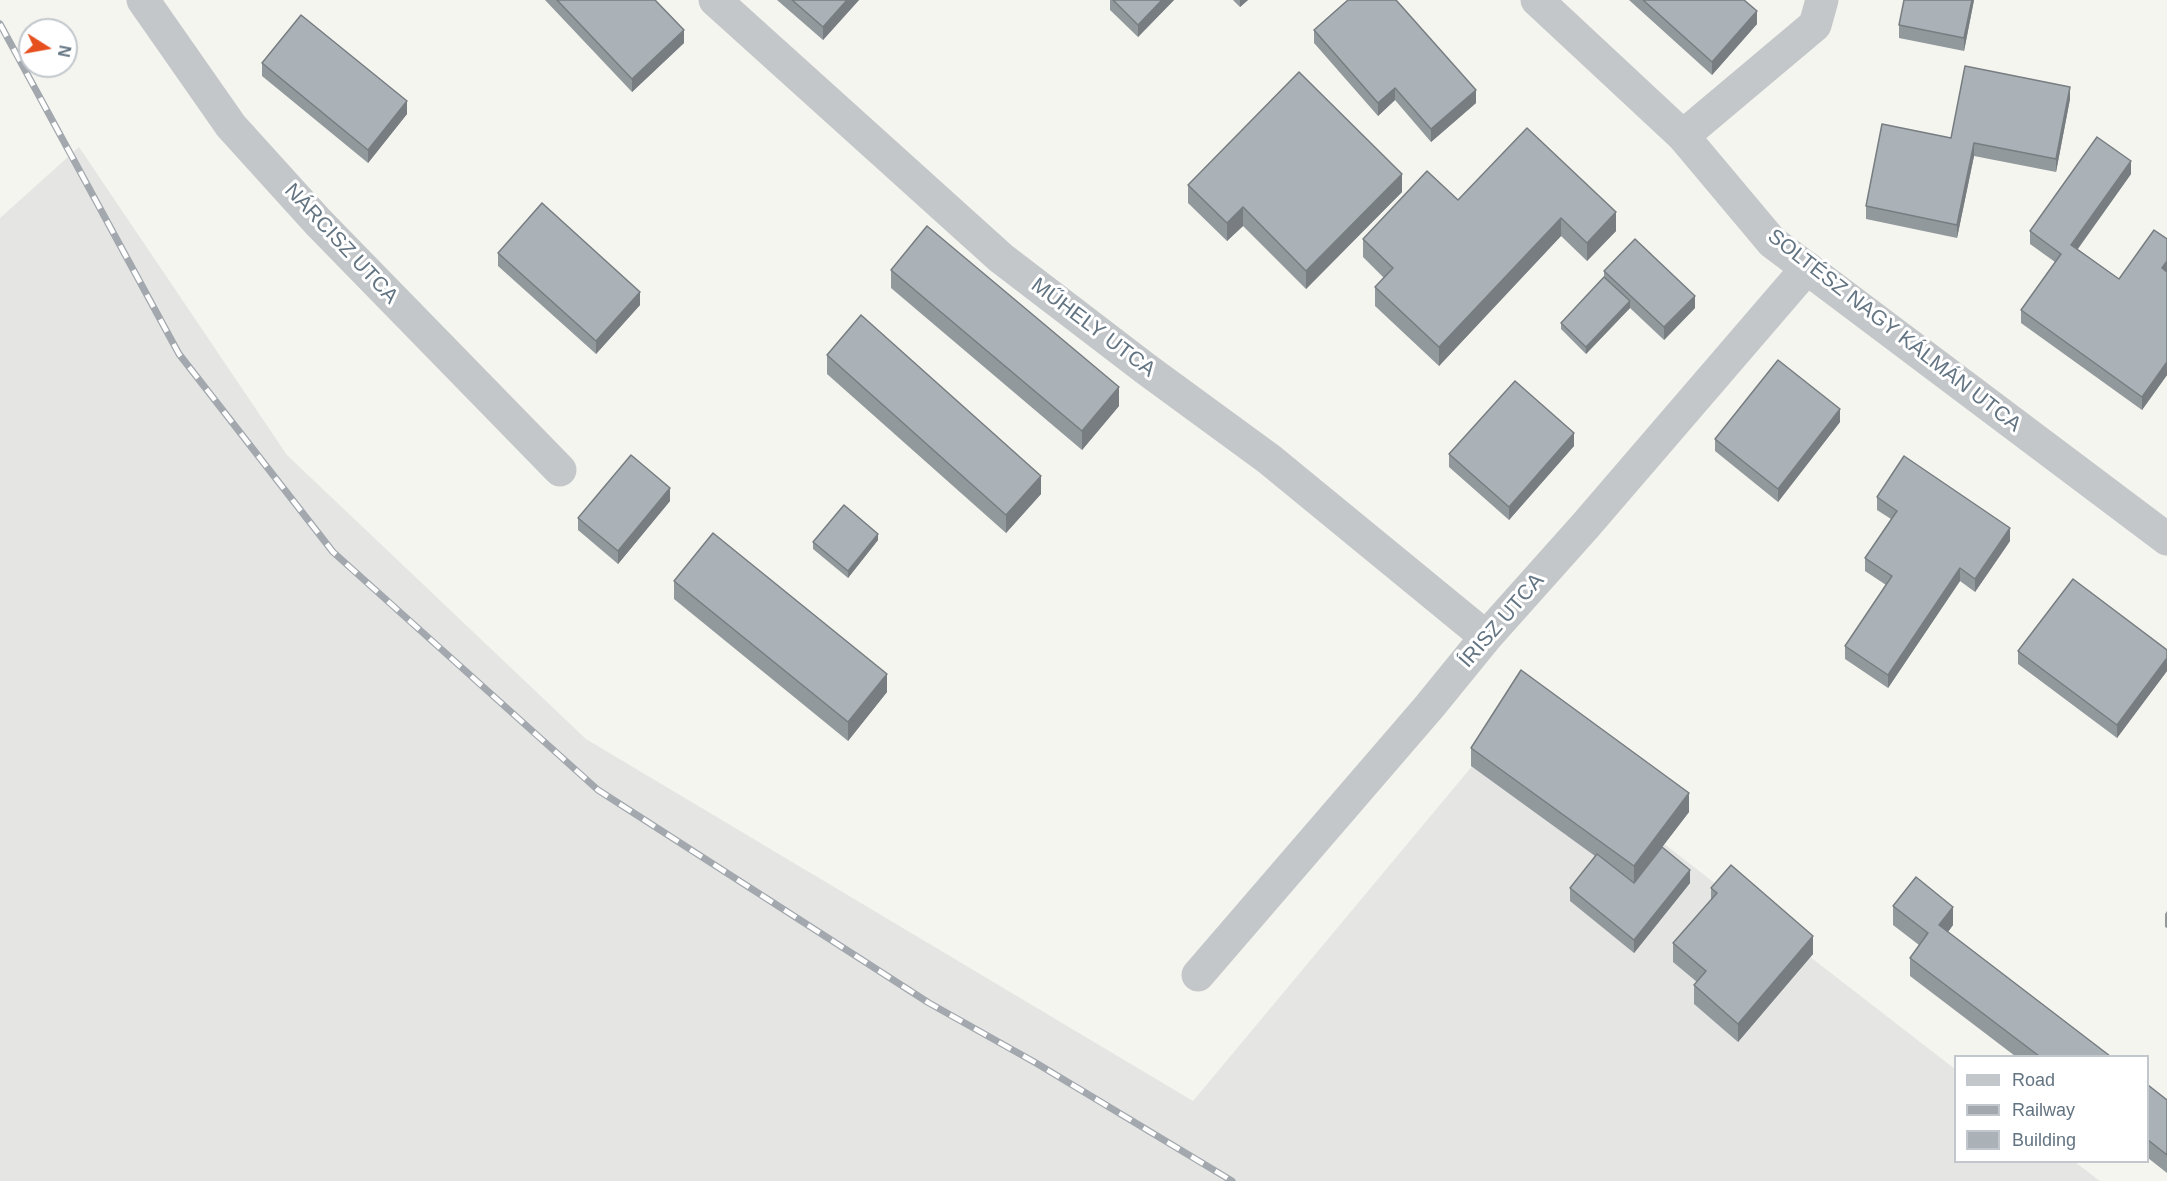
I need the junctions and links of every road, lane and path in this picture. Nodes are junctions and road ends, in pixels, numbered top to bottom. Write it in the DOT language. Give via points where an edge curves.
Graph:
graph roads {
  1 [pos="143,0"];
  2 [pos="715,0"];
  3 [pos="1537,0"];
  4 [pos="1822,0"];
  5 [pos="1683,136"];
  6 [pos="1807,268"];
  7 [pos="560,470"];
  8 [pos="2167,538"];
  9 [pos="1486,637"];
  10 [pos="1198,975"];
  1 -- 7 [label="street, NÁRCISZ UTCA" via="231,126 318,222"];
  2 -- 9 [label="street, MŰHELY UTCA" via="1001,258 1269,459"];
  3 -- 5 [label="street, SOLTÉSZ NAGY KÁLMÁN UTCA"];
  4 -- 5 [label="street" via="1815,25"];
  5 -- 6 [label="street, SOLTÉSZ NAGY KÁLMÁN UTCA" via="1772,242"];
  6 -- 8 [label="street, SOLTÉSZ NAGY KÁLMÁN UTCA"];
  6 -- 9 [label="street, ÍRISZ UTCA"];
  9 -- 10 [label="street, ÍRISZ UTCA"];
}
